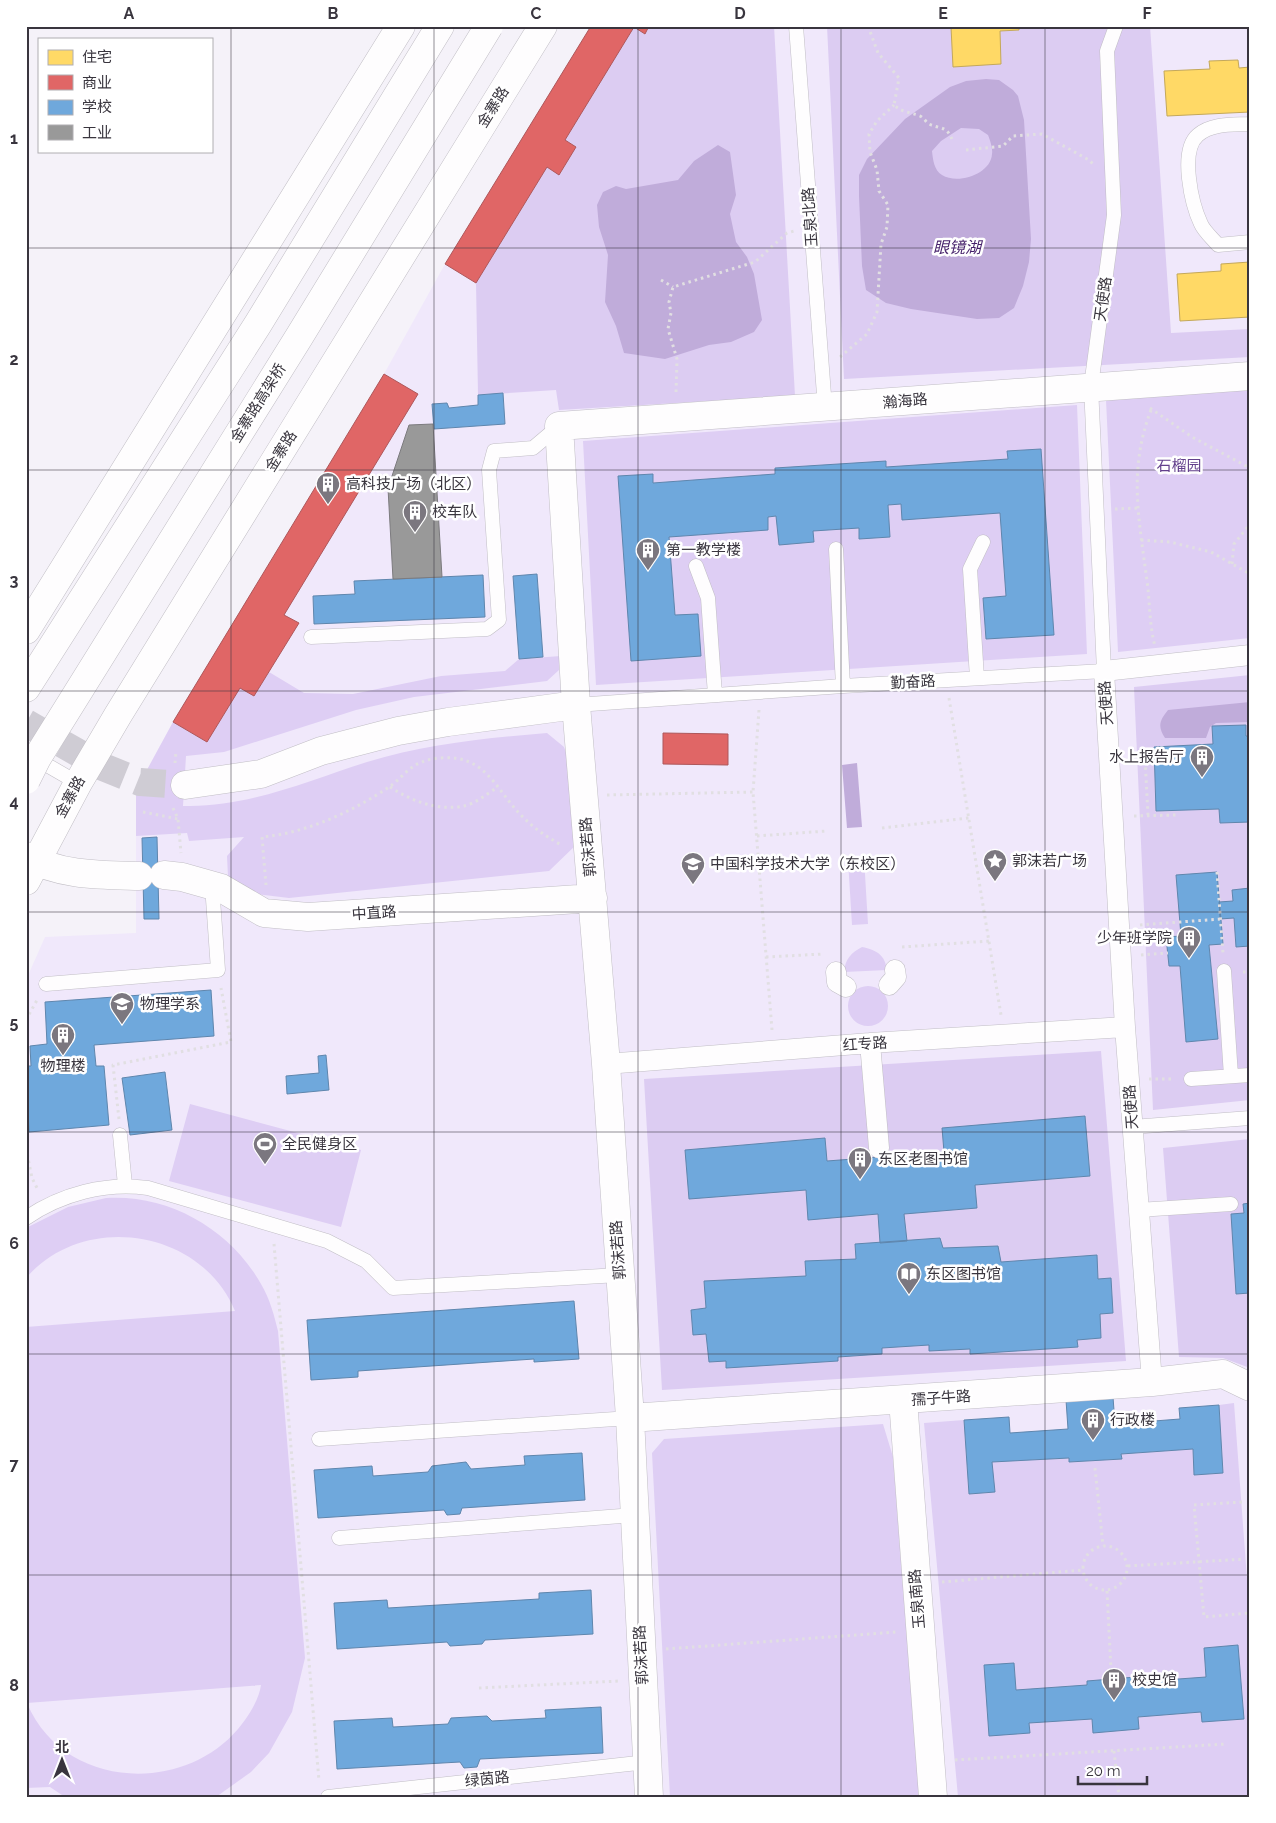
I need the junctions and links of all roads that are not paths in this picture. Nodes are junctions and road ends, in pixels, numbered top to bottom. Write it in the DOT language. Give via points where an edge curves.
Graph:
graph roads {
  1 [pos="400,26"];
  2 [pos="440,26"];
  3 [pos="489,26"];
  4 [pos="543,26"];
  5 [pos="796,26"];
  6 [pos="1116,26"];
  7 [pos="1250,124"];
  8 [pos="1250,242"];
  9 [pos="1250,376"];
  10 [pos="1091,386"];
  11 [pos="825,408"];
  12 [pos="559,426"];
  13 [pos="983,542"];
  14 [pos="836,549"];
  15 [pos="696,566"];
  16 [pos="26,630"];
  17 [pos="311,638"];
  18 [pos="1250,656"];
  19 [pos="1104,671"];
  20 [pos="977,678"];
  21 [pos="842,686"];
  22 [pos="26,688"];
  23 [pos="715,694"];
  24 [pos="576,705"];
  25 [pos="26,753"];
  26 [pos="26,780"];
  27 [pos="78,783"];
  28 [pos="176,785"];
  29 [pos="29,866"];
  30 [pos="212,885"];
  31 [pos="592,898"];
  32 [pos="1224,971"];
  33 [pos="46,984"];
  34 [pos="1125,1027"];
  35 [pos="870,1043"];
  36 [pos="606,1064"];
  37 [pos="1250,1075"];
  38 [pos="1231,1076"];
  39 [pos="1191,1080"];
  40 [pos="1250,1118"];
  41 [pos="1132,1127"];
  42 [pos="120,1135"];
  43 [pos="879,1148"];
  44 [pos="125,1185"];
  45 [pos="1231,1204"];
  46 [pos="1138,1210"];
  47 [pos="26,1218"];
  48 [pos="620,1275"];
  49 [pos="1152,1382"];
  50 [pos="1250,1387"];
  51 [pos="903,1400"];
  52 [pos="630,1418"];
  53 [pos="319,1439"];
  54 [pos="634,1515"];
  55 [pos="339,1538"];
  56 [pos="647,1762"];
  57 [pos="323,1792"];
  58 [pos="649,1797"];
  59 [pos="933,1797"];
  1 -- 16 [label="main road"];
  2 -- 22 [label="main road" via="258,324"];
  3 -- 26 [label="main road, 金寨路高架桥, bridge"];
  4 -- 27 [label="main road, 金寨路"];
  5 -- 11 [label="lane, 玉泉北路"];
  6 -- 10 [label="lane, 天使路" via="1106,51 1114,215"];
  7 -- 8 [label="lane" via="1213,127 1196,136 1189,154 1190,197 1201,226 1218,244"];
  9 -- 10 [label="main road, 瀚海路"];
  10 -- 11 [label="main road, 瀚海路"];
  10 -- 19 [label="lane, 天使路"];
  11 -- 12 [label="main road, 瀚海路"];
  12 -- 17 [label="lane" via="533,448 494,451 489,470 499,620 487,630"];
  12 -- 24 [label="main road, 郭沫若路"];
  13 -- 20 [label="lane" via="970,569"];
  14 -- 21 [label="lane"];
  15 -- 23 [label="lane" via="708,598"];
  18 -- 19 [label="street, 勤奋路"];
  19 -- 20 [label="lane, 勤奋路"];
  19 -- 34 [label="street, 天使路"];
  20 -- 21 [label="lane, 勤奋路"];
  21 -- 23 [label="lane, 勤奋路"];
  23 -- 24 [label="lane, 勤奋路"];
  24 -- 28 [label="main road" via="398,731 321,751 261,774"];
  24 -- 31 [label="main road, 郭沫若路"];
  25 -- 27 [label="lane"];
  27 -- 29 [label="main road, 金寨路"];
  29 -- 30 [label="main road, 中直路" via="78,874 162,876"];
  30 -- 31 [label="main road, 中直路" via="264,913 308,917"];
  30 -- 33 [label="lane" via="218,970"];
  31 -- 36 [label="main road, 郭沫若路"];
  32 -- 38 [label="lane"];
  34 -- 35 [label="street, 红专路"];
  34 -- 41 [label="street, 天使路"];
  35 -- 36 [label="street, 红专路"];
  35 -- 43 [label="street"];
  36 -- 48 [label="main road, 郭沫若路"];
  37 -- 38 [label="lane"];
  38 -- 39 [label="lane"];
  40 -- 41 [label="lane"];
  41 -- 46 [label="street, 天使路"];
  42 -- 44 [label="lane"];
  44 -- 47 [label="lane" via="83,1192 44,1205"];
  44 -- 48 [label="lane" via="148,1188 327,1241 366,1261 392,1288"];
  45 -- 46 [label="lane"];
  46 -- 49 [label="street, 天使路"];
  48 -- 52 [label="main road, 郭沫若路"];
  49 -- 50 [label="main road, 孺子牛路" via="1223,1374"];
  49 -- 51 [label="main road, 孺子牛路"];
  51 -- 52 [label="main road, 孺子牛路"];
  51 -- 59 [label="main road, 玉泉南路"];
  52 -- 53 [label="lane"];
  52 -- 54 [label="main road, 郭沫若路"];
  54 -- 55 [label="lane"];
  54 -- 56 [label="main road, 郭沫若路"];
  56 -- 57 [label="lane, 绿茵路"];
  56 -- 58 [label="main road, 郭沫若路"];
}
